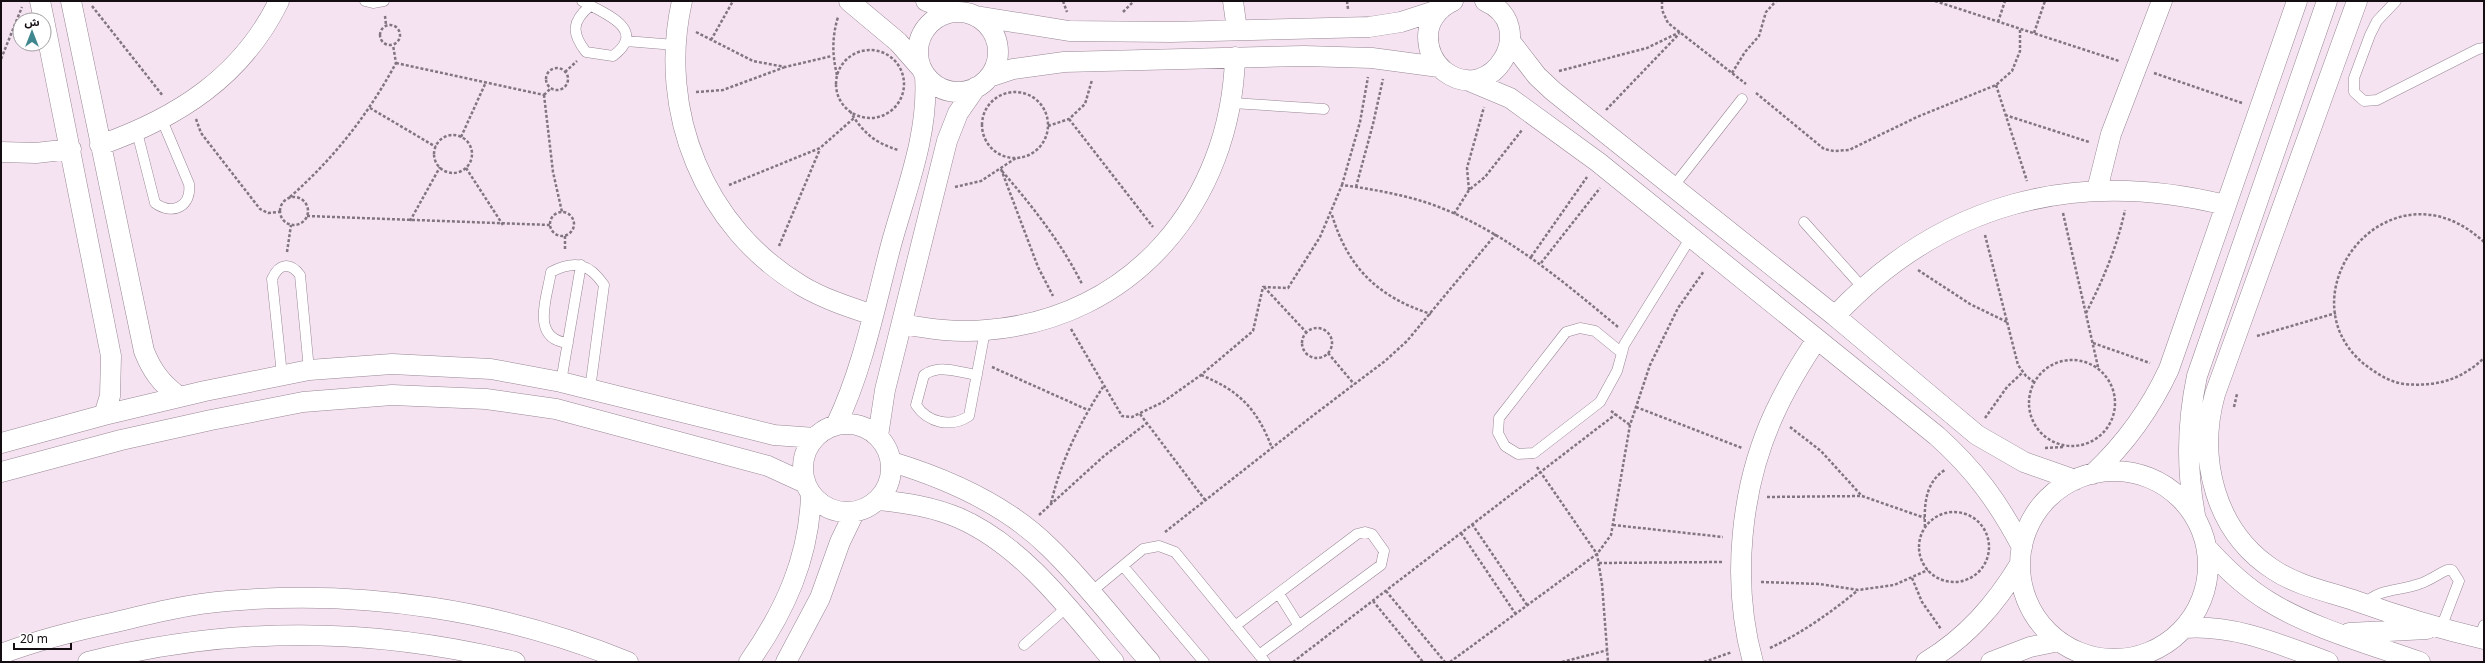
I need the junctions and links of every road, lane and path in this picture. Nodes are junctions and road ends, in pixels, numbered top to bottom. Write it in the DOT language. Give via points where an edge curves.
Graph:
graph roads {
  1 [pos="24,1"];
  2 [pos="40,1"];
  3 [pos="71,1"];
  4 [pos="89,1"];
  5 [pos="279,1"];
  6 [pos="365,1"];
  7 [pos="384,1"];
  8 [pos="682,1"];
  9 [pos="733,1"];
  10 [pos="926,1"];
  11 [pos="1134,1"];
  12 [pos="1233,1"];
  13 [pos="1485,1"];
  14 [pos="1662,1"];
  15 [pos="1776,1"];
  16 [pos="1934,1"];
  17 [pos="2005,1"];
  18 [pos="2045,1"];
  19 [pos="2162,1"];
  20 [pos="2296,1"];
  21 [pos="2357,1"];
  22 [pos="2396,1"];
  23 [pos="2323,2"];
  24 [pos="586,3"];
  25 [pos="1447,5"];
  26 [pos="845,7"];
  27 [pos="1505,10"];
  28 [pos="42,12"];
  29 [pos="955,12"];
  30 [pos="1120,15"];
  31 [pos="976,16"];
  32 [pos="1998,22"];
  33 [pos="677,23"];
  34 [pos="2020,29"];
  35 [pos="1237,30"];
  36 [pos="1680,32"];
  37 [pos="2034,33"];
  38 [pos="711,40"];
  39 [pos="1510,40"];
  40 [pos="626,42"];
  41 [pos="393,45"];
  42 [pos="675,45"];
  43 [pos="2484,48"];
  44 [pos="51,52"];
  45 [pos="832,56"];
  46 [pos="1235,57"];
  47 [pos="1,59"];
  48 [pos="1379,59"];
  49 [pos="1090,61"];
  50 [pos="396,63"];
  51 [pos="2137,67"];
  52 [pos="785,68"];
  53 [pos="1439,68"];
  54 [pos="923,71"];
  55 [pos="1732,73"];
  56 [pos="836,75"];
  57 [pos="1537,76"];
  58 [pos="1468,80"];
  59 [pos="486,82"];
  60 [pos="982,82"];
  61 [pos="1996,85"];
  62 [pos="551,88"];
  63 [pos="1489,88"];
  64 [pos="676,93"];
  65 [pos="2295,94"];
  66 [pos="544,95"];
  67 [pos="1742,98"];
  68 [pos="1232,103"];
  69 [pos="370,108"];
  70 [pos="1324,108"];
  71 [pos="848,109"];
  72 [pos="2259,109"];
  73 [pos="176,112"];
  74 [pos="1534,114"];
  75 [pos="2006,114"];
  76 [pos="854,118"];
  77 [pos="1069,119"];
  78 [pos="1593,123"];
  79 [pos="1048,126"];
  80 [pos="137,132"];
  81 [pos="461,137"];
  82 [pos="100,145"];
  83 [pos="436,147"];
  84 [pos="820,148"];
  85 [pos="2106,148"];
  86 [pos="71,149"];
  87 [pos="1,152"];
  88 [pos="916,155"];
  89 [pos="1016,158"];
  90 [pos="1605,167"];
  91 [pos="440,168"];
  92 [pos="466,168"];
  93 [pos="1001,169"];
  94 [pos="2296,173"];
  95 [pos="1342,185"];
  96 [pos="935,187"];
  97 [pos="1356,187"];
  98 [pos="1673,187"];
  99 [pos="1469,190"];
  100 [pos="2096,190"];
  101 [pos="2128,190"];
  102 [pos="710,193"];
  103 [pos="2059,194"];
  104 [pos="290,197"];
  105 [pos="2033,199"];
  106 [pos="2225,205"];
  107 [pos="280,212"];
  108 [pos="562,212"];
  109 [pos="1332,214"];
  110 [pos="1454,214"];
  111 [pos="1980,215"];
  112 [pos="307,216"];
  113 [pos="410,221"];
  114 [pos="1804,222"];
  115 [pos="502,224"];
  116 [pos="292,225"];
  117 [pos="550,226"];
  118 [pos="1496,234"];
  119 [pos="1691,237"];
  120 [pos="2484,242"];
  121 [pos="1165,243"];
  122 [pos="1531,256"];
  123 [pos="1714,256"];
  124 [pos="1901,257"];
  125 [pos="1541,263"];
  126 [pos="581,265"];
  127 [pos="771,265"];
  128 [pos="285,266"];
  129 [pos="1263,287"];
  130 [pos="1863,288"];
  131 [pos="1091,300"];
  132 [pos="1062,313"];
  133 [pos="2336,313"];
  134 [pos="1431,314"];
  135 [pos="2086,314"];
  136 [pos="872,315"];
  137 [pos="1834,316"];
  138 [pos="2007,322"];
  139 [pos="902,324"];
  140 [pos="985,330"];
  141 [pos="1306,332"];
  142 [pos="1630,336"];
  143 [pos="1816,339"];
  144 [pos="2251,342"];
  145 [pos="568,343"];
  146 [pos="2092,343"];
  147 [pos="1328,353"];
  148 [pos="1622,353"];
  149 [pos="2484,358"];
  150 [pos="979,362"];
  151 [pos="2098,367"];
  152 [pos="2169,369"];
  153 [pos="309,370"];
  154 [pos="2023,372"];
  155 [pos="282,375"];
  156 [pos="977,375"];
  157 [pos="1201,375"];
  158 [pos="561,382"];
  159 [pos="2034,382"];
  160 [pos="1354,384"];
  161 [pos="2240,386"];
  162 [pos="1104,387"];
  163 [pos="590,389"];
  164 [pos="178,396"];
  165 [pos="1600,402"];
  166 [pos="1636,407"];
  167 [pos="2234,409"];
  168 [pos="1088,410"];
  169 [pos="104,414"];
  170 [pos="1140,414"];
  171 [pos="1616,414"];
  172 [pos="1774,414"];
  173 [pos="1147,423"];
  174 [pos="1630,425"];
  175 [pos="836,426"];
  176 [pos="1977,435"];
  177 [pos="878,436"];
  178 [pos="815,438"];
  179 [pos="1,443"];
  180 [pos="1272,448"];
  181 [pos="1527,454"];
  182 [pos="1759,455"];
  183 [pos="1963,460"];
  184 [pos="892,462"];
  185 [pos="1,472"];
  186 [pos="1540,472"];
  187 [pos="2084,477"];
  188 [pos="808,489"];
  189 [pos="1862,496"];
  190 [pos="1749,497"];
  191 [pos="879,500"];
  192 [pos="1205,500"];
  193 [pos="1051,503"];
  194 [pos="854,513"];
  195 [pos="2195,517"];
  196 [pos="1925,518"];
  197 [pos="1472,524"];
  198 [pos="1612,525"];
  199 [pos="1026,527"];
  200 [pos="1925,528"];
  201 [pos="1461,533"];
  202 [pos="1743,539"];
  203 [pos="2207,548"];
  204 [pos="1143,549"];
  205 [pos="1597,554"];
  206 [pos="2021,556"];
  207 [pos="1742,562"];
  208 [pos="1599,563"];
  209 [pos="1123,566"];
  210 [pos="1928,570"];
  211 [pos="1912,578"];
  212 [pos="1742,583"];
  213 [pos="1858,590"];
  214 [pos="1386,591"];
  215 [pos="1091,592"];
  216 [pos="1279,594"];
  217 [pos="1373,601"];
  218 [pos="2365,604"];
  219 [pos="1527,605"];
  220 [pos="1067,607"];
  221 [pos="1516,613"];
  222 [pos="1235,626"];
  223 [pos="1299,626"];
  224 [pos="2184,628"];
  225 [pos="2441,628"];
  226 [pos="2340,633"];
  227 [pos="2482,634"];
  228 [pos="2059,641"];
  229 [pos="1955,642"];
  230 [pos="1024,645"];
  231 [pos="1608,650"];
  232 [pos="2164,653"];
  233 [pos="157,654"];
  234 [pos="1751,654"];
  235 [pos="8,656"];
  236 [pos="1262,659"];
  237 [pos="2101,660"];
  238 [pos="88,662"];
  239 [pos="515,662"];
  240 [pos="628,662"];
  241 [pos="749,662"];
  242 [pos="786,662"];
  243 [pos="1114,662"];
  244 [pos="1150,662"];
  245 [pos="1204,662"];
  246 [pos="1293,662"];
  247 [pos="1423,662"];
  248 [pos="1445,662"];
  249 [pos="1450,662"];
  250 [pos="1562,662"];
  251 [pos="1608,662"];
  252 [pos="1704,662"];
  253 [pos="1926,662"];
  254 [pos="1991,662"];
  255 [pos="2328,662"];
  256 [pos="2420,662"];
  1 -- 47 [label="path"];
  2 -- 28 [label="street"];
  3 -- 82 [label="street"];
  4 -- 73 [label="path"];
  5 -- 73 [label="street" via="261,32 240,58 217,82"];
  6 -- 7 [label="lane"];
  8 -- 33 [label="street"];
  9 -- 38 [label="path"];
  10 -- 29 [label="street"];
  11 -- 30 [label="path"];
  12 -- 35 [label="street"];
  13 -- 27 [label="street" via="1499,10"];
  14 -- 36 [label="path" via="1662,10 1668,23"];
  15 -- 55 [label="path" via="1766,12 1759,36"];
  16 -- 32 [label="path"];
  17 -- 32 [label="path"];
  18 -- 37 [label="path"];
  19 -- 51 [label="street"];
  20 -- 72 [label="street"];
  21 -- 94 [label="street"];
  22 -- 43 [label="lane" via="2377,21 2354,78 2354,92 2364,101 2377,100"];
  23 -- 65 [label="street"];
  24 -- 40 [label="lane" via="622,23 626,32"];
  24 -- 40 [label="lane" via="575,28 578,42 586,52 614,56"];
  25 -- 35 [label="street" via="1421,16 1384,25"];
  25 -- 53 [label="street" via="1433,19 1428,31 1428,44"];
  26 -- 45 [label="path" via="833,36"];
  26 -- 54 [label="street" via="894,38"];
  27 -- 39 [label="street"];
  29 -- 31 [label="street"];
  29 -- 54 [label="street" via="943,14 924,30 919,42 918,55"];
  31 -- 35 [label="street" via="1069,31"];
  31 -- 60 [label="street" via="991,30 998,49 997,59"];
  32 -- 34 [label="path"];
  33 -- 38 [label="path"];
  33 -- 42 [label="street"];
  34 -- 37 [label="path"];
  34 -- 61 [label="path" via="2020,51 2012,71"];
  36 -- 55 [label="path"];
  36 -- 57 [label="path" via="1647,48"];
  36 -- 78 [label="path"];
  37 -- 51 [label="path"];
  38 -- 52 [label="path" via="753,61"];
  39 -- 57 [label="street"];
  39 -- 58 [label="street" via="1505,58 1497,69 1486,76"];
  40 -- 42 [label="lane"];
  41 -- 41 [label="path" via="400,37 399,31 396,27 386,25 382,28 380,38 383,43"];
  41 -- 50 [label="path"];
  42 -- 64 [label="street"];
  44 -- 86 [label="street"];
  45 -- 52 [label="path"];
  45 -- 56 [label="path"];
  46 -- 48 [label="street" via="1338,56"];
  46 -- 49 [label="street"];
  46 -- 68 [label="street"];
  48 -- 53 [label="street"];
  48 -- 95 [label="path"];
  48 -- 97 [label="path" via="1373,124"];
  49 -- 60 [label="street" via="1039,64"];
  49 -- 77 [label="path" via="1092,83 1085,104"];
  50 -- 59 [label="path"];
  50 -- 69 [label="path"];
  51 -- 72 [label="path"];
  51 -- 85 [label="street"];
  52 -- 64 [label="path" via="723,90"];
  53 -- 58 [label="street" via="1457,78"];
  54 -- 60 [label="street" via="943,89 965,91"];
  54 -- 88 [label="street" via="926,106"];
  55 -- 61 [label="path" via="1824,149 1834,151 1850,150 1917,117"];
  56 -- 71 [label="path" via="837,94 841,103"];
  56 -- 71 [label="path" via="847,58 865,51 883,53 898,66 902,74 902,94 892,110 874,118 865,118 855,115"];
  57 -- 78 [label="street"];
  58 -- 63 [label="street"];
  59 -- 66 [label="path"];
  59 -- 81 [label="path"];
  60 -- 96 [label="street" via="966,99 951,127"];
  61 -- 75 [label="path"];
  62 -- 62 [label="path" via="557,90 567,84 568,78 561,69 556,68 547,74 546,79"];
  62 -- 66 [label="path"];
  63 -- 74 [label="street"];
  63 -- 99 [label="path" via="1467,168"];
  64 -- 102 [label="street" via="682,128 694,161"];
  65 -- 94 [label="street" via="2301,105 2303,117 2296,151"];
  65 -- 195 [label="street" via="2197,376 2189,423 2187,455"];
  66 -- 108 [label="path"];
  67 -- 98 [label="lane"];
  68 -- 70 [label="lane"];
  68 -- 121 [label="street" via="1225,134 1205,185 1185,219"];
  69 -- 83 [label="path"];
  69 -- 104 [label="path" via="334,155"];
  71 -- 76 [label="path"];
  72 -- 106 [label="street"];
  73 -- 80 [label="street"];
  73 -- 80 [label="lane" via="191,193 180,208 172,210 155,203"];
  73 -- 107 [label="path" via="202,133 260,209 268,213"];
  74 -- 90 [label="street"];
  74 -- 99 [label="path" via="1485,177"];
  75 -- 85 [label="path"];
  75 -- 105 [label="path"];
  76 -- 84 [label="path"];
  76 -- 88 [label="path" via="859,128 875,142"];
  77 -- 79 [label="path"];
  77 -- 121 [label="path"];
  78 -- 98 [label="street"];
  79 -- 89 [label="path" via="1043,140 1034,151"];
  79 -- 89 [label="path" via="1044,108 1030,96 1012,92 995,98 984,113 982,131 988,144 998,153"];
  80 -- 82 [label="street"];
  81 -- 83 [label="path" via="446,137"];
  81 -- 92 [label="path" via="471,147 471,162"];
  82 -- 164 [label="street" via="144,351 162,384"];
  83 -- 91 [label="path" via="435,162"];
  84 -- 102 [label="path"];
  84 -- 127 [label="path"];
  85 -- 100 [label="street"];
  86 -- 87 [label="street" via="36,153"];
  86 -- 169 [label="street" via="111,356 110,396"];
  88 -- 136 [label="street"];
  89 -- 93 [label="path"];
  90 -- 119 [label="street"];
  90 -- 122 [label="path"];
  90 -- 125 [label="path"];
  91 -- 92 [label="path" via="453,173"];
  91 -- 113 [label="path"];
  92 -- 115 [label="path"];
  93 -- 96 [label="path" via="981,181 958,187"];
  93 -- 131 [label="path" via="1033,208 1069,259"];
  93 -- 132 [label="path" via="1038,267"];
  94 -- 218 [label="street" via="2215,394 2207,433 2209,469 2228,520 2261,560 2290,579"];
  95 -- 97 [label="path"];
  95 -- 109 [label="path"];
  96 -- 139 [label="street"];
  97 -- 110 [label="path" via="1428,203"];
  98 -- 137 [label="street"];
  99 -- 110 [label="path"];
  100 -- 101 [label="street"];
  100 -- 103 [label="street"];
  101 -- 106 [label="street" via="2193,197"];
  101 -- 135 [label="path" via="2120,233 2108,268"];
  102 -- 127 [label="street" via="727,220"];
  103 -- 105 [label="street"];
  103 -- 135 [label="path"];
  104 -- 107 [label="path" via="284,200"];
  104 -- 112 [label="path" via="302,199 308,210"];
  105 -- 111 [label="street"];
  106 -- 152 [label="street"];
  107 -- 116 [label="path" via="286,223"];
  108 -- 117 [label="path" via="553,216"];
  108 -- 117 [label="path" via="574,220 573,230 565,236 560,236 555,234"];
  109 -- 129 [label="path" via="1288,288"];
  109 -- 134 [label="path" via="1347,253 1360,270 1392,298"];
  110 -- 118 [label="path"];
  111 -- 124 [label="street" via="1953,227"];
  111 -- 138 [label="path"];
  112 -- 113 [label="path"];
  112 -- 116 [label="path" via="298,224"];
  113 -- 115 [label="path"];
  114 -- 130 [label="lane"];
  115 -- 117 [label="path"];
  116 -- 128 [label="path"];
  118 -- 122 [label="path"];
  118 -- 134 [label="path"];
  119 -- 123 [label="street"];
  119 -- 142 [label="lane"];
  120 -- 133 [label="path" via="2470,229 2447,218 2422,214 2398,217 2375,227 2356,244 2342,265 2335,288"];
  121 -- 131 [label="street" via="1136,270"];
  122 -- 125 [label="path"];
  123 -- 143 [label="street"];
  123 -- 166 [label="path" via="1678,308 1650,365"];
  124 -- 130 [label="street"];
  124 -- 138 [label="path" via="1970,304"];
  125 -- 142 [label="path"];
  126 -- 145 [label="lane"];
  126 -- 145 [label="lane" via="565,265 550,272 543,324 547,335 556,342"];
  126 -- 163 [label="lane" via="595,272 604,285"];
  127 -- 136 [label="street" via="802,287 836,303"];
  128 -- 153 [label="lane" via="294,268 300,275"];
  128 -- 155 [label="lane" via="276,270 272,279"];
  129 -- 141 [label="path"];
  129 -- 157 [label="path" via="1253,331"];
  130 -- 137 [label="street"];
  131 -- 132 [label="street"];
  132 -- 140 [label="street" via="1011,327"];
  132 -- 162 [label="path"];
  133 -- 144 [label="path" via="2256,336"];
  133 -- 149 [label="path" via="2343,337 2357,358 2376,374 2400,383 2424,386 2449,382 2471,370"];
  134 -- 160 [label="path" via="1407,341"];
  135 -- 146 [label="path"];
  136 -- 175 [label="street" via="855,382"];
  137 -- 176 [label="street"];
  138 -- 154 [label="path" via="2018,365"];
  139 -- 140 [label="street" via="957,331"];
  139 -- 177 [label="street" via="885,390"];
  140 -- 150 [label="lane"];
  141 -- 147 [label="path" via="1311,329 1324,330 1332,340"];
  141 -- 147 [label="path" via="1302,345 1309,356 1322,357"];
  142 -- 148 [label="lane"];
  143 -- 172 [label="street" via="1793,375"];
  143 -- 183 [label="street"];
  145 -- 158 [label="lane"];
  146 -- 151 [label="path"];
  146 -- 152 [label="path"];
  147 -- 160 [label="path"];
  148 -- 165 [label="lane" via="1614,376"];
  148 -- 181 [label="lane" via="1595,331 1580,328 1566,332 1499,418 1498,433 1505,446 1518,454"];
  150 -- 156 [label="lane"];
  150 -- 168 [label="path"];
  151 -- 159 [label="path" via="2078,359 2057,362 2040,373"];
  151 -- 159 [label="path" via="2112,384 2115,410 2102,434 2084,445 2062,445 2042,434 2035,425 2028,404"];
  152 -- 187 [label="street" via="2149,409 2132,433"];
  153 -- 155 [label="street"];
  153 -- 158 [label="street" via="400,365 491,369"];
  154 -- 159 [label="path"];
  154 -- 176 [label="path" via="1994,404"];
  155 -- 164 [label="street"];
  156 -- 156 [label="lane" via="969,416 961,421 952,423 930,420 916,405 924,375 933,369"];
  157 -- 170 [label="path" via="1163,402"];
  157 -- 180 [label="path" via="1221,383 1253,410"];
  158 -- 163 [label="street"];
  160 -- 180 [label="path"];
  161 -- 167 [label="path"];
  162 -- 168 [label="path"];
  162 -- 170 [label="path" via="1122,416 1132,417"];
  163 -- 178 [label="street" via="774,435"];
  164 -- 169 [label="street"];
  165 -- 171 [label="path"];
  165 -- 181 [label="lane" via="1534,453"];
  166 -- 174 [label="path"];
  166 -- 182 [label="path"];
  168 -- 193 [label="path" via="1058,473"];
  169 -- 179 [label="street"];
  170 -- 173 [label="path"];
  171 -- 174 [label="path"];
  171 -- 186 [label="path"];
  172 -- 182 [label="street"];
  172 -- 189 [label="path" via="1821,451"];
  173 -- 192 [label="path"];
  173 -- 193 [label="path" via="1104,456"];
  174 -- 198 [label="path"];
  175 -- 177 [label="street" via="858,425"];
  175 -- 178 [label="street"];
  176 -- 187 [label="street" via="2024,462"];
  177 -- 184 [label="street"];
  178 -- 188 [label="street" via="804,458"];
  180 -- 192 [label="path"];
  181 -- 186 [label="path"];
  182 -- 190 [label="street"];
  183 -- 196 [label="path" via="1938,474 1924,499"];
  183 -- 206 [label="street" via="1986,486 2006,516"];
  184 -- 191 [label="street" via="890,482"];
  184 -- 199 [label="street" via="945,480 995,506"];
  185 -- 188 [label="street" via="121,440 211,420 304,402 392,395 486,399 556,409 768,466"];
  186 -- 197 [label="path"];
  186 -- 205 [label="path"];
  187 -- 195 [label="street" via="2117,472 2140,475 2162,484 2180,499"];
  187 -- 206 [label="street" via="2050,496 2032,520"];
  188 -- 194 [label="street" via="826,507 835,511"];
  188 -- 241 [label="street" via="810,519 801,565 782,609"];
  189 -- 190 [label="path"];
  189 -- 196 [label="path"];
  190 -- 202 [label="street"];
  191 -- 194 [label="street" via="872,506"];
  191 -- 220 [label="street" via="934,509 984,532 1014,553"];
  192 -- 204 [label="path"];
  193 -- 199 [label="path"];
  194 -- 242 [label="street" via="840,542 820,598"];
  195 -- 203 [label="street"];
  196 -- 200 [label="path"];
  197 -- 201 [label="path"];
  197 -- 219 [label="path"];
  198 -- 202 [label="path"];
  198 -- 205 [label="path" via="1611,535"];
  199 -- 215 [label="street" via="1049,547"];
  200 -- 210 [label="path" via="1919,545 1923,563"];
  200 -- 210 [label="path" via="1934,518 1947,512 1965,514 1974,517 1986,531 1990,549 1984,566 1974,576 1962,581 1943,580"];
  201 -- 214 [label="path"];
  201 -- 221 [label="path"];
  202 -- 207 [label="street"];
  203 -- 224 [label="street" via="2208,571 2202,599"];
  203 -- 226 [label="street" via="2223,566 2268,601 2285,611"];
  204 -- 209 [label="lane"];
  204 -- 222 [label="lane" via="1159,546 1175,552"];
  205 -- 208 [label="path"];
  205 -- 219 [label="path"];
  206 -- 228 [label="street" via="2024,594 2038,620"];
  206 -- 229 [label="street" via="1991,607"];
  207 -- 208 [label="path"];
  207 -- 212 [label="street"];
  208 -- 231 [label="path"];
  209 -- 215 [label="lane"];
  209 -- 245 [label="lane"];
  210 -- 211 [label="path"];
  211 -- 213 [label="path" via="1894,585"];
  211 -- 229 [label="path" via="1922,602 1936,624"];
  212 -- 213 [label="path" via="1781,581"];
  212 -- 234 [label="street"];
  213 -- 234 [label="path" via="1826,616 1790,639"];
  214 -- 217 [label="path"];
  214 -- 248 [label="path"];
  215 -- 244 [label="street"];
  216 -- 222 [label="lane"];
  216 -- 223 [label="lane"];
  216 -- 223 [label="lane" via="1357,534 1372,534 1384,551 1380,565"];
  217 -- 246 [label="path"];
  217 -- 247 [label="path"];
  218 -- 225 [label="street"];
  218 -- 225 [label="lane" via="2381,593 2410,588 2452,570 2459,581"];
  219 -- 221 [label="path"];
  220 -- 230 [label="lane"];
  220 -- 243 [label="street"];
  221 -- 249 [label="path"];
  222 -- 236 [label="lane"];
  223 -- 236 [label="lane"];
  224 -- 232 [label="street"];
  224 -- 255 [label="street" via="2212,628 2244,633"];
  225 -- 226 [label="street"];
  225 -- 227 [label="street"];
  226 -- 256 [label="street"];
  228 -- 237 [label="street" via="2074,650"];
  228 -- 254 [label="street" via="2030,646"];
  229 -- 253 [label="street"];
  231 -- 250 [label="path"];
  231 -- 251 [label="path"];
  232 -- 237 [label="street"];
  233 -- 238 [label="street"];
  233 -- 239 [label="street" via="252,636 340,635 427,643"];
  234 -- 252 [label="path"];
  235 -- 240 [label="street" via="92,627 181,607 226,601 323,598 372,600 468,613 558,636"];
}
